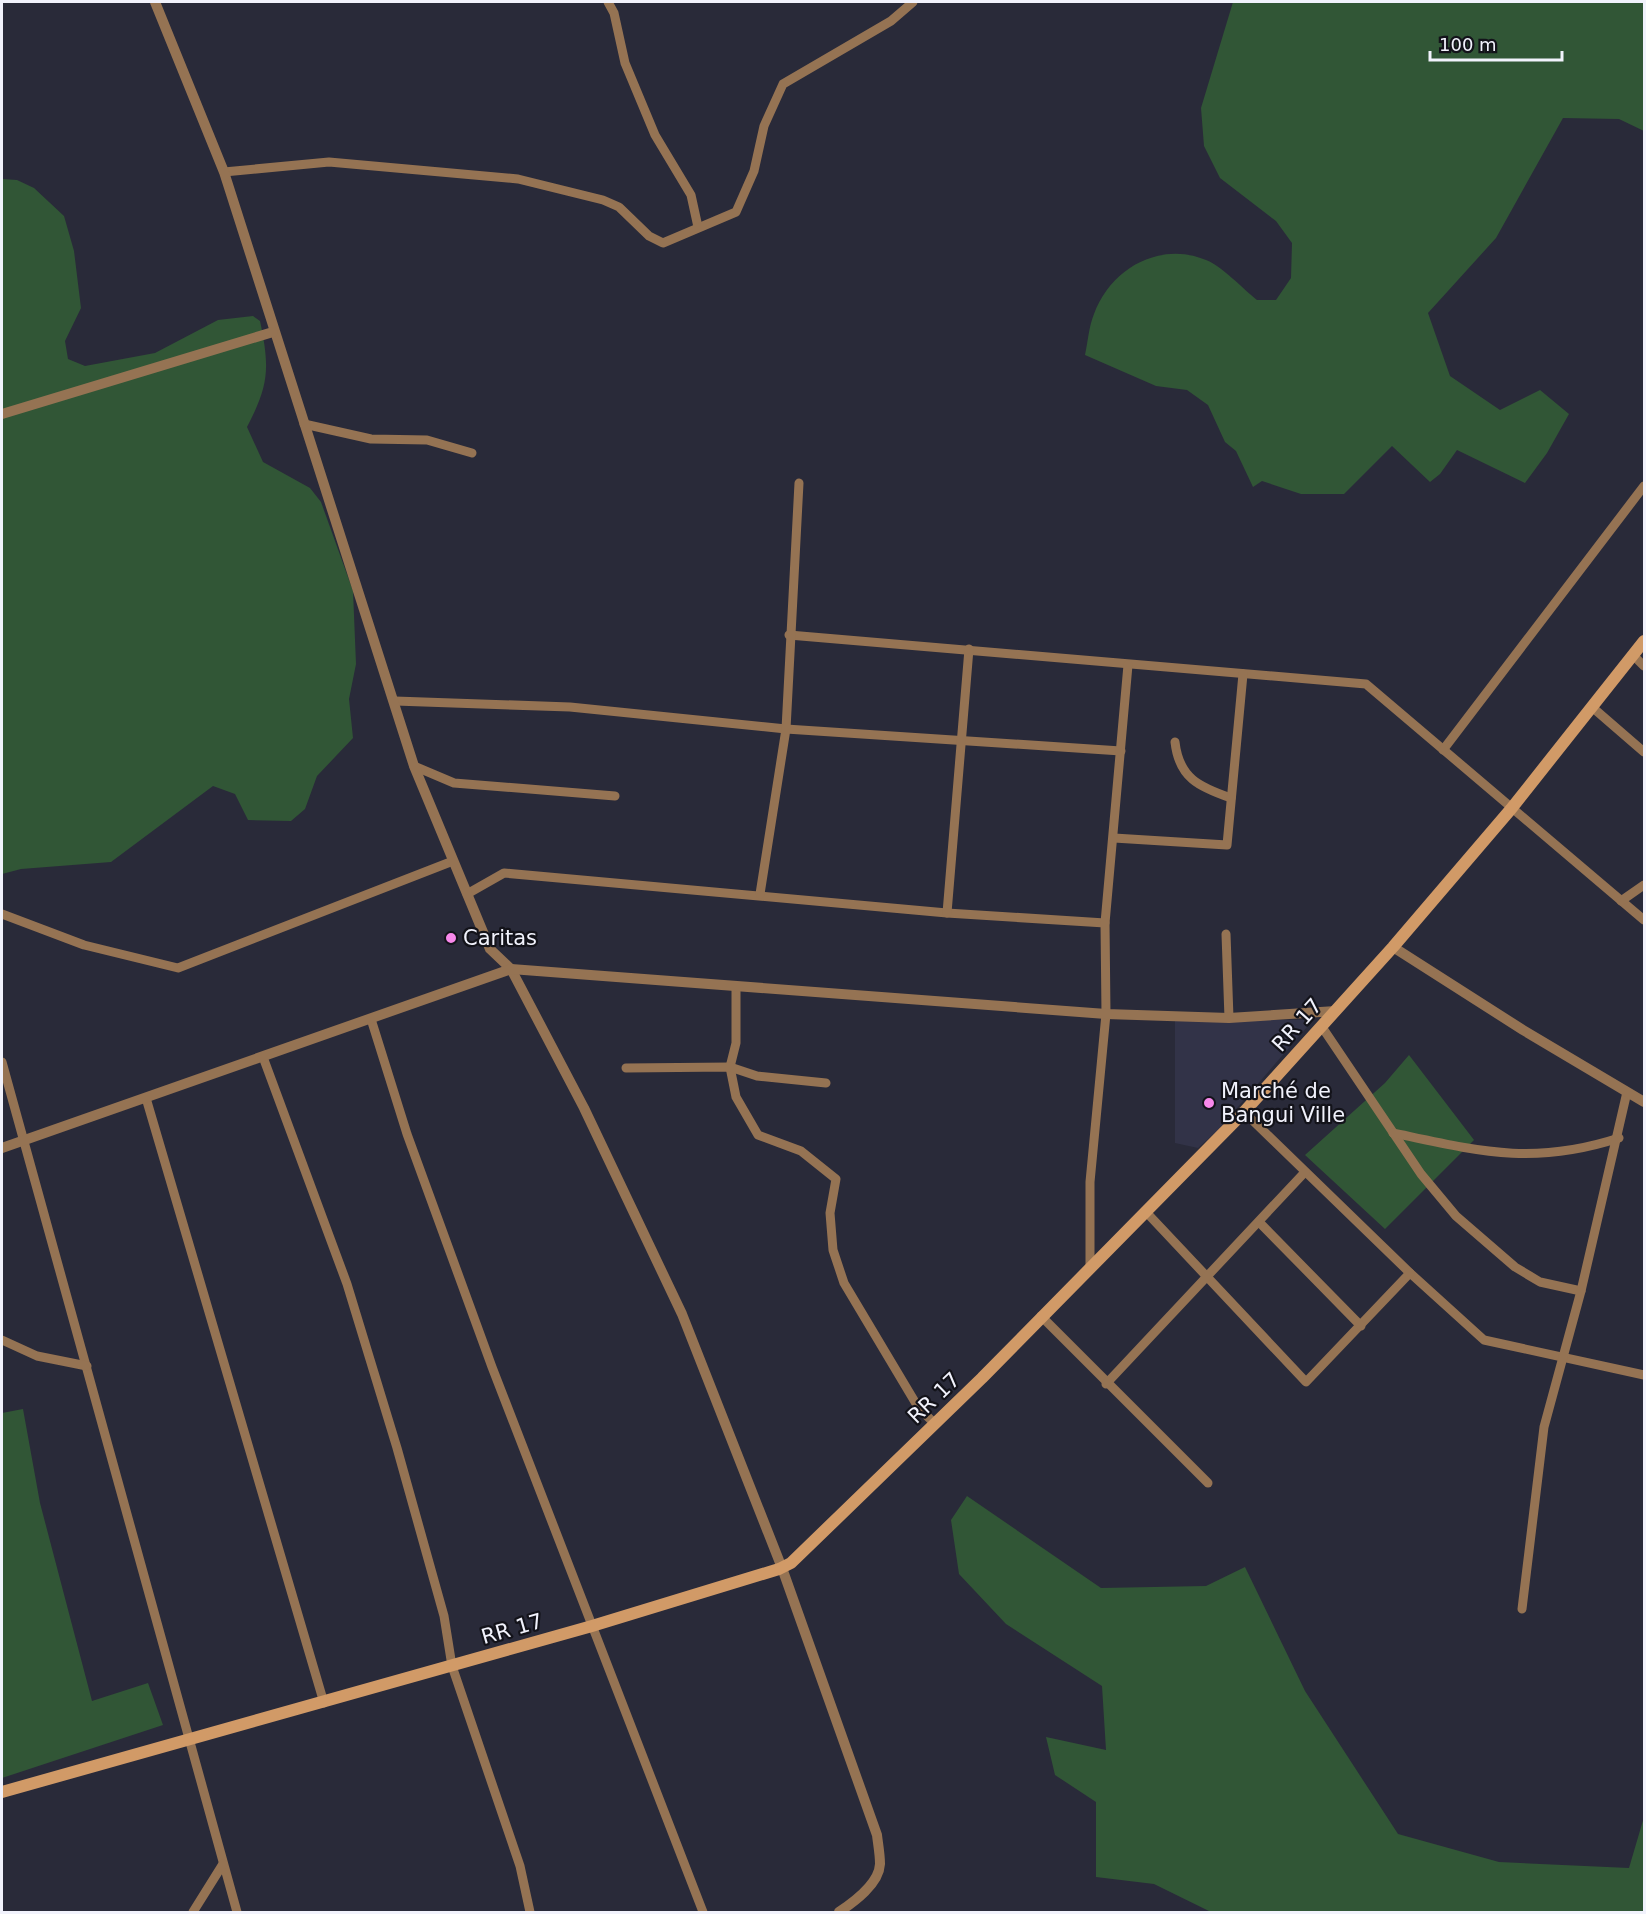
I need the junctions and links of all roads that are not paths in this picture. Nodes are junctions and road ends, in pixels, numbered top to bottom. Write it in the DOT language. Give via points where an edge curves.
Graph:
graph roads {
  1 [pos="155,2"];
  2 [pos="608,2"];
  3 [pos="913,2"];
  4 [pos="224,172"];
  5 [pos="698,226"];
  6 [pos="273,332"];
  7 [pos="2,414"];
  8 [pos="304,424"];
  9 [pos="472,453"];
  10 [pos="799,483"];
  11 [pos="1644,486"];
  12 [pos="789,635"];
  13 [pos="1644,641"];
  14 [pos="969,649"];
  15 [pos="1633,655"];
  16 [pos="1128,665"];
  17 [pos="1644,666"];
  18 [pos="1243,674"];
  19 [pos="395,701"];
  20 [pos="1592,706"];
  21 [pos="786,729"];
  22 [pos="961,741"];
  23 [pos="1175,742"];
  24 [pos="1443,750"];
  25 [pos="1121,752"];
  26 [pos="1644,752"];
  27 [pos="414,766"];
  28 [pos="615,796"];
  29 [pos="1231,798"];
  30 [pos="1511,809"];
  31 [pos="1114,838"];
  32 [pos="453,861"];
  33 [pos="1644,885"];
  34 [pos="467,894"];
  35 [pos="760,894"];
  36 [pos="1621,901"];
  37 [pos="946,913"];
  38 [pos="2,914"];
  39 [pos="1644,920"];
  40 [pos="1105,923"];
  41 [pos="1226,934"];
  42 [pos="1394,948"];
  43 [pos="511,969"];
  44 [pos="736,986"];
  45 [pos="1336,1011"];
  46 [pos="1106,1014"];
  47 [pos="1229,1018"];
  48 [pos="371,1019"];
  49 [pos="1322,1028"];
  50 [pos="263,1057"];
  51 [pos="2,1062"];
  52 [pos="730,1067"];
  53 [pos="626,1068"];
  54 [pos="826,1083"];
  55 [pos="1638,1096"];
  56 [pos="146,1098"];
  57 [pos="1244,1112"];
  58 [pos="1393,1133"];
  59 [pos="1618,1138"];
  60 [pos="24,1140"];
  61 [pos="2,1148"];
  62 [pos="1305,1172"];
  63 [pos="1147,1212"];
  64 [pos="1260,1223"];
  65 [pos="1090,1266"];
  66 [pos="1410,1274"];
  67 [pos="1208,1277"];
  68 [pos="1581,1291"];
  69 [pos="1041,1316"];
  70 [pos="1362,1326"];
  71 [pos="2,1340"];
  72 [pos="1561,1359"];
  73 [pos="87,1366"];
  74 [pos="1644,1375"];
  75 [pos="1106,1384"];
  76 [pos="935,1424"];
  77 [pos="1208,1483"];
  78 [pos="782,1568"];
  79 [pos="1522,1609"];
  80 [pos="592,1626"];
  81 [pos="452,1666"];
  82 [pos="324,1703"];
  83 [pos="190,1739"];
  84 [pos="2,1792"];
  85 [pos="223,1864"];
  86 [pos="193,1912"];
  87 [pos="237,1912"];
  88 [pos="530,1912"];
  89 [pos="703,1912"];
  90 [pos="839,1912"];
  1 -- 4 [label="street"];
  2 -- 5 [label="street" via="625,63 655,135 691,195"];
  3 -- 5 [label="street" via="891,21 783,84 764,126 754,171 736,212"];
  4 -- 5 [label="street" via="329,162 518,179 619,207 649,236 663,243"];
  4 -- 6 [label="street"];
  6 -- 7 [label="street"];
  6 -- 8 [label="street"];
  8 -- 9 [label="street" via="371,439 427,440"];
  8 -- 19 [label="street"];
  10 -- 12 [label="street"];
  11 -- 24 [label="street"];
  12 -- 14 [label="street"];
  12 -- 21 [label="street"];
  13 -- 15 [label="main road, RR 17 / RR 17"];
  14 -- 16 [label="street"];
  14 -- 22 [label="street"];
  15 -- 17 [label="street"];
  15 -- 20 [label="main road, RR 17 / RR 17"];
  16 -- 18 [label="street"];
  16 -- 25 [label="street"];
  18 -- 24 [label="street" via="1366,684"];
  18 -- 29 [label="street"];
  19 -- 21 [label="street" via="570,707"];
  19 -- 27 [label="street"];
  20 -- 26 [label="street"];
  20 -- 30 [label="main road, RR 17 / RR 17"];
  21 -- 22 [label="street"];
  21 -- 35 [label="street"];
  22 -- 25 [label="street"];
  22 -- 37 [label="street"];
  23 -- 29 [label="street" via="1178,760 1188,776 1203,788"];
  24 -- 30 [label="street"];
  25 -- 31 [label="street"];
  27 -- 28 [label="street" via="454,783"];
  27 -- 32 [label="street"];
  29 -- 31 [label="street" via="1227,844"];
  30 -- 36 [label="street"];
  30 -- 42 [label="main road, RR 17 / RR 17"];
  31 -- 40 [label="street"];
  32 -- 34 [label="street"];
  32 -- 38 [label="street" via="177,968 84,945"];
  33 -- 36 [label="street"];
  34 -- 35 [label="street" via="504,873"];
  34 -- 43 [label="street" via="490,949"];
  35 -- 37 [label="street"];
  36 -- 39 [label="street"];
  37 -- 40 [label="street"];
  40 -- 46 [label="street"];
  41 -- 47 [label="street"];
  42 -- 45 [label="main road, RR 17 / RR 17"];
  42 -- 55 [label="street"];
  43 -- 44 [label="street"];
  43 -- 48 [label="street"];
  43 -- 78 [label="street" via="584,1107 682,1314"];
  44 -- 46 [label="street"];
  44 -- 52 [label="street" via="736,1043"];
  45 -- 47 [label="street"];
  45 -- 49 [label="main road, RR 17 / RR 17"];
  46 -- 47 [label="street"];
  46 -- 65 [label="street" via="1090,1182"];
  48 -- 50 [label="street"];
  48 -- 80 [label="street" via="407,1134 488,1357"];
  49 -- 57 [label="main road, RR 17 / RR 17"];
  49 -- 58 [label="street"];
  50 -- 56 [label="street"];
  50 -- 81 [label="street" via="354,1306 444,1616"];
  51 -- 60 [label="street"];
  52 -- 53 [label="street"];
  52 -- 54 [label="street" via="757,1076"];
  52 -- 76 [label="street" via="736,1097 759,1135 801,1151 836,1179 830,1213 833,1250 844,1283 918,1407"];
  55 -- 59 [label="street"];
  56 -- 60 [label="street"];
  56 -- 82 [label="street"];
  57 -- 62 [label="street"];
  57 -- 63 [label="main road, RR 17 / RR 17"];
  58 -- 59 [label="street" via="1474,1150 1524,1155 1582,1150"];
  58 -- 68 [label="street" via="1420,1174 1456,1216 1515,1268 1540,1282"];
  59 -- 68 [label="street"];
  60 -- 61 [label="street"];
  60 -- 73 [label="street"];
  62 -- 64 [label="street"];
  62 -- 66 [label="street"];
  63 -- 65 [label="main road, RR 17 / RR 17"];
  63 -- 67 [label="street"];
  64 -- 67 [label="street"];
  64 -- 70 [label="street"];
  65 -- 69 [label="main road, RR 17 / RR 17"];
  66 -- 70 [label="street"];
  66 -- 72 [label="street" via="1487,1342"];
  67 -- 70 [label="street" via="1306,1382"];
  67 -- 75 [label="street"];
  68 -- 72 [label="street"];
  69 -- 75 [label="street"];
  69 -- 76 [label="main road, RR 17 / RR 17"];
  71 -- 73 [label="street" via="37,1356"];
  72 -- 74 [label="street"];
  72 -- 79 [label="street" via="1544,1427"];
  73 -- 83 [label="street"];
  75 -- 77 [label="street"];
  76 -- 78 [label="main road, RR 17 / RR 17"];
  78 -- 80 [label="main road, RR 17 / RR 17"];
  78 -- 90 [label="street" via="877,1835 880,1865 876,1876 855,1902"];
  80 -- 81 [label="main road, RR 17 / RR 17"];
  80 -- 89 [label="street"];
  81 -- 82 [label="main road, RR 17 / RR 17"];
  81 -- 88 [label="street" via="520,1866"];
  82 -- 83 [label="main road, RR 17 / RR 17"];
  83 -- 84 [label="main road, RR 17 / RR 17"];
  83 -- 85 [label="street"];
  85 -- 86 [label="street"];
  85 -- 87 [label="street"];
}
